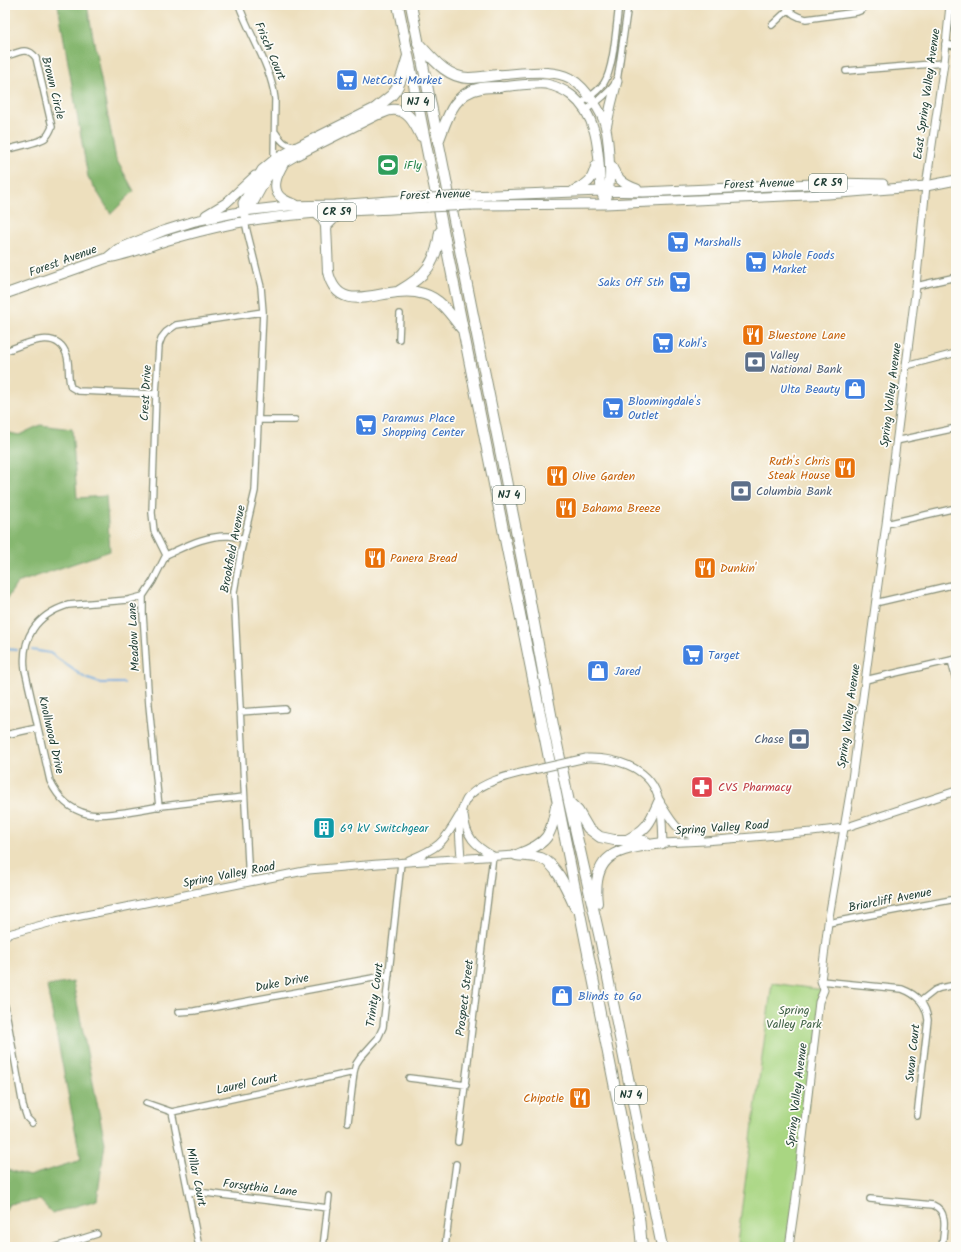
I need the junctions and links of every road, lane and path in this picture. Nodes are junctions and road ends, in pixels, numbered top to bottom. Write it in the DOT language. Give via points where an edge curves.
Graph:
graph roads {
  1 [pos="238,5"];
  2 [pos="398,5"];
  3 [pos="411,5"];
  4 [pos="619,5"];
  5 [pos="628,5"];
  6 [pos="866,5"];
  7 [pos="950,5"];
  8 [pos="786,8"];
  9 [pos="772,25"];
  10 [pos="418,43"];
  11 [pos="945,44"];
  12 [pos="956,46"];
  13 [pos="409,54"];
  14 [pos="5,57"];
  15 [pos="944,63"];
  16 [pos="846,71"];
  17 [pos="498,75"];
  18 [pos="617,80"];
  19 [pos="500,87"];
  20 [pos="592,100"];
  21 [pos="583,107"];
  22 [pos="378,111"];
  23 [pos="275,132"];
  24 [pos="606,132"];
  25 [pos="438,142"];
  26 [pos="299,146"];
  27 [pos="5,150"];
  28 [pos="427,150"];
  29 [pos="598,160"];
  30 [pos="285,162"];
  31 [pos="609,162"];
  32 [pos="275,163"];
  33 [pos="262,170"];
  34 [pos="956,180"];
  35 [pos="926,186"];
  36 [pos="605,191"];
  37 [pos="571,192"];
  38 [pos="643,192"];
  39 [pos="470,201"];
  40 [pos="429,202"];
  41 [pos="605,204"];
  42 [pos="298,206"];
  43 [pos="244,211"];
  44 [pos="316,212"];
  45 [pos="343,212"];
  46 [pos="195,221"];
  47 [pos="245,222"];
  48 [pos="441,222"];
  49 [pos="326,226"];
  50 [pos="107,258"];
  51 [pos="956,277"];
  52 [pos="916,286"];
  53 [pos="396,292"];
  54 [pos="5,294"];
  55 [pos="263,312"];
  56 [pos="400,314"];
  57 [pos="463,330"];
  58 [pos="399,339"];
  59 [pos="5,351"];
  60 [pos="956,354"];
  61 [pos="906,366"];
  62 [pos="156,394"];
  63 [pos="258,420"];
  64 [pos="296,420"];
  65 [pos="956,428"];
  66 [pos="896,441"];
  67 [pos="956,508"];
  68 [pos="886,524"];
  69 [pos="244,539"];
  70 [pos="166,555"];
  71 [pos="956,584"];
  72 [pos="143,596"];
  73 [pos="875,603"];
  74 [pos="954,660"];
  75 [pos="865,680"];
  76 [pos="956,680"];
  77 [pos="285,709"];
  78 [pos="240,712"];
  79 [pos="37,728"];
  80 [pos="5,735"];
  81 [pos="956,791"];
  82 [pos="244,797"];
  83 [pos="557,802"];
  84 [pos="569,802"];
  85 [pos="660,802"];
  86 [pos="159,806"];
  87 [pos="463,809"];
  88 [pos="844,828"];
  89 [pos="628,840"];
  90 [pos="705,841"];
  91 [pos="663,843"];
  92 [pos="516,855"];
  93 [pos="493,856"];
  94 [pos="461,858"];
  95 [pos="402,863"];
  96 [pos="249,882"];
  97 [pos="956,898"];
  98 [pos="581,917"];
  99 [pos="828,923"];
  100 [pos="5,935"];
  101 [pos="601,943"];
  102 [pos="389,975"];
  103 [pos="822,981"];
  104 [pos="956,985"];
  105 [pos="921,1001"];
  106 [pos="5,1006"];
  107 [pos="178,1012"];
  108 [pos="354,1072"];
  109 [pos="409,1078"];
  110 [pos="466,1085"];
  111 [pos="146,1104"];
  112 [pos="172,1112"];
  113 [pos="917,1116"];
  114 [pos="348,1122"];
  115 [pos="32,1123"];
  116 [pos="458,1142"];
  117 [pos="456,1164"];
  118 [pos="189,1191"];
  119 [pos="329,1196"];
  120 [pos="870,1199"];
  121 [pos="328,1208"];
  122 [pos="639,1217"];
  123 [pos="97,1234"];
  124 [pos="56,1247"];
  125 [pos="199,1247"];
  126 [pos="323,1247"];
  127 [pos="446,1247"];
  128 [pos="642,1247"];
  129 [pos="649,1247"];
  130 [pos="662,1247"];
  131 [pos="789,1247"];
  132 [pos="942,1247"];
  1 -- 23 [label="street, Frisch Court" via="273,84 276,99"];
  2 -- 13 [label="highway, NJ 4"];
  3 -- 10 [label="highway, NJ 4"];
  4 -- 20 [label="street" via="610,68"];
  5 -- 18 [label="street"];
  6 -- 8 [label="street" via="857,12 813,19 799,17"];
  7 -- 11 [label="street, East Spring Valley Avenue"];
  8 -- 9 [label="street"];
  10 -- 17 [label="highway" via="441,67 458,76 468,78"];
  10 -- 25 [label="highway, NJ 4"];
  11 -- 12 [label="street"];
  11 -- 15 [label="street, East Spring Valley Avenue"];
  13 -- 22 [label="highway" via="396,89"];
  13 -- 28 [label="highway, NJ 4"];
  14 -- 27 [label="street, Brown Circle" via="22,51 30,52 36,58 52,127 41,140"];
  15 -- 16 [label="street"];
  15 -- 35 [label="street, East Spring Valley Avenue"];
  17 -- 20 [label="main road" via="548,72 566,76 578,84"];
  18 -- 20 [label="street" via="611,89"];
  18 -- 24 [label="main road"];
  19 -- 21 [label="main road" via="532,84 555,86"];
  19 -- 25 [label="highway" via="480,88 460,98 450,111"];
  20 -- 21 [label="street"];
  20 -- 24 [label="main road" via="604,122"];
  21 -- 29 [label="main road" via="596,136"];
  22 -- 26 [label="main road"];
  22 -- 28 [label="highway" via="399,110 409,116"];
  22 -- 30 [label="main road"];
  23 -- 26 [label="street" via="287,145"];
  23 -- 32 [label="street, Frisch Court"];
  24 -- 31 [label="main road"];
  25 -- 84 [label="highway, NJ 4"];
  26 -- 32 [label="main road"];
  28 -- 48 [label="highway, NJ 4"];
  29 -- 36 [label="main road"];
  29 -- 37 [label="main road" via="593,178"];
  30 -- 32 [label="main road"];
  30 -- 42 [label="main road" via="277,177 276,190 282,199"];
  31 -- 36 [label="main road"];
  31 -- 38 [label="main road" via="619,180"];
  32 -- 33 [label="main road"];
  32 -- 43 [label="main road" via="252,203"];
  33 -- 43 [label="main road" via="243,203"];
  33 -- 46 [label="main road" via="226,203"];
  34 -- 35 [label="main road, CR 59"];
  35 -- 38 [label="main road, Forest Avenue / CR 59" via="833,183"];
  35 -- 41 [label="main road, Forest Avenue / CR 59" via="828,194"];
  35 -- 52 [label="street, Spring Valley Avenue"];
  36 -- 37 [label="main road, Forest Avenue / CR 59"];
  36 -- 38 [label="main road, Forest Avenue / CR 59"];
  36 -- 41 [label="main road"];
  37 -- 39 [label="main road, Forest Avenue / CR 59"];
  39 -- 40 [label="main road, Forest Avenue / CR 59, bridge"];
  39 -- 41 [label="main road, Forest Avenue / CR 59"];
  40 -- 42 [label="main road, Forest Avenue / CR 59"];
  40 -- 45 [label="main road, Forest Avenue / CR 59"];
  42 -- 43 [label="main road, Forest Avenue / CR 59"];
  43 -- 46 [label="main road, Forest Avenue / CR 59"];
  43 -- 47 [label="main road"];
  44 -- 45 [label="main road, Forest Avenue / CR 59"];
  44 -- 47 [label="main road, Forest Avenue / CR 59"];
  44 -- 49 [label="highway" via="323,218"];
  45 -- 49 [label="highway"];
  46 -- 50 [label="main road, Forest Avenue / CR 59" via="118,249"];
  47 -- 50 [label="main road, Forest Avenue / CR 59" via="197,232"];
  47 -- 55 [label="street, Brookfield Avenue" via="261,287"];
  48 -- 53 [label="highway" via="438,245 427,270 418,279"];
  48 -- 57 [label="highway, NJ 4"];
  49 -- 53 [label="highway" via="328,272 340,293 357,299"];
  50 -- 54 [label="main road, Forest Avenue / CR 59"];
  51 -- 52 [label="street"];
  52 -- 61 [label="street, Spring Valley Avenue"];
  53 -- 57 [label="highway" via="425,294 434,299 449,312"];
  55 -- 62 [label="street, Crest Drive" via="170,328 159,345"];
  55 -- 63 [label="street, Brookfield Avenue"];
  56 -- 58 [label="street"];
  57 -- 83 [label="highway, NJ 4"];
  59 -- 62 [label="street" via="41,339 50,339 64,348 68,363 68,380 71,387 78,391"];
  60 -- 61 [label="street"];
  61 -- 66 [label="street, Spring Valley Avenue"];
  62 -- 70 [label="street, Crest Drive" via="152,514 154,530"];
  63 -- 64 [label="street"];
  63 -- 69 [label="street, Brookfield Avenue" via="255,491"];
  65 -- 66 [label="street"];
  66 -- 68 [label="street, Spring Valley Avenue"];
  67 -- 68 [label="street"];
  68 -- 73 [label="street, Spring Valley Avenue"];
  69 -- 70 [label="street" via="230,536 202,539"];
  69 -- 78 [label="street, Brookfield Avenue" via="234,592"];
  70 -- 72 [label="street, Meadow Lane"];
  71 -- 73 [label="street"];
  72 -- 79 [label="street, Knollwood Drive" via="128,600 63,606 49,613 34,626 26,644 24,662"];
  72 -- 86 [label="street, Meadow Lane" via="149,705"];
  73 -- 75 [label="street, Spring Valley Avenue"];
  74 -- 75 [label="street"];
  74 -- 76 [label="street"];
  75 -- 88 [label="street, Spring Valley Avenue"];
  77 -- 78 [label="street"];
  78 -- 82 [label="street, Brookfield Avenue"];
  79 -- 80 [label="street"];
  79 -- 86 [label="street, Knollwood Drive" via="50,782 60,797 72,808 99,815"];
  81 -- 88 [label="street, Spring Valley Road"];
  82 -- 86 [label="street, Knollwood Drive"];
  82 -- 96 [label="street, Brookfield Avenue"];
  83 -- 92 [label="highway" via="549,834 536,847"];
  83 -- 98 [label="highway, NJ 4"];
  84 -- 89 [label="highway" via="588,828 596,834 609,840"];
  84 -- 101 [label="highway, NJ 4"];
  85 -- 87 [label="street, Spring Valley Road, bridge" via="651,783 635,768 617,761 586,758 494,781 468,797"];
  85 -- 89 [label="highway" via="646,827"];
  85 -- 90 [label="street" via="672,823 686,834"];
  85 -- 91 [label="street, Spring Valley Road"];
  87 -- 93 [label="street" via="470,838"];
  87 -- 94 [label="street, Spring Valley Road" via="459,834"];
  87 -- 95 [label="street" via="440,844"];
  88 -- 90 [label="street, Spring Valley Road"];
  88 -- 99 [label="street, Spring Valley Avenue"];
  89 -- 91 [label="highway"];
  90 -- 91 [label="street, Spring Valley Road"];
  91 -- 101 [label="highway" via="629,848 614,854 605,862 598,878 596,894"];
  92 -- 93 [label="street, Spring Valley Road"];
  92 -- 98 [label="highway" via="541,858 550,864"];
  93 -- 94 [label="street, Spring Valley Road"];
  93 -- 110 [label="street, Prospect Street"];
  94 -- 95 [label="street, Spring Valley Road"];
  95 -- 96 [label="street, Spring Valley Road" via="317,869"];
  95 -- 102 [label="street, Trinity Court"];
  96 -- 100 [label="street, Spring Valley Road" via="56,920"];
  97 -- 99 [label="street, Briarcliff Avenue"];
  98 -- 122 [label="highway, NJ 4"];
  99 -- 103 [label="street, Spring Valley Avenue"];
  101 -- 130 [label="highway, NJ 4"];
  102 -- 107 [label="street, Duke Drive"];
  102 -- 108 [label="street, Trinity Court" via="381,1034 360,1058"];
  103 -- 105 [label="street" via="902,989"];
  103 -- 131 [label="street, Spring Valley Avenue" via="824,990 819,1002"];
  104 -- 105 [label="street" via="935,990"];
  105 -- 113 [label="street, Swan Court" via="928,1020"];
  106 -- 115 [label="street" via="23,1106 26,1118"];
  108 -- 112 [label="street, Laurel Court"];
  108 -- 114 [label="street, Trinity Court"];
  109 -- 110 [label="street"];
  110 -- 116 [label="street, Prospect Street"];
  111 -- 112 [label="street, Laurel Court"];
  112 -- 118 [label="street, Millar Court"];
  117 -- 127 [label="street"];
  118 -- 121 [label="street, Forsythia Lane"];
  118 -- 125 [label="street, Millar Court"];
  119 -- 121 [label="street"];
  120 -- 132 [label="street" via="937,1207 944,1219"];
  121 -- 126 [label="street"];
  122 -- 128 [label="highway"];
  122 -- 129 [label="highway, NJ 4"];
  123 -- 124 [label="street"];
}
